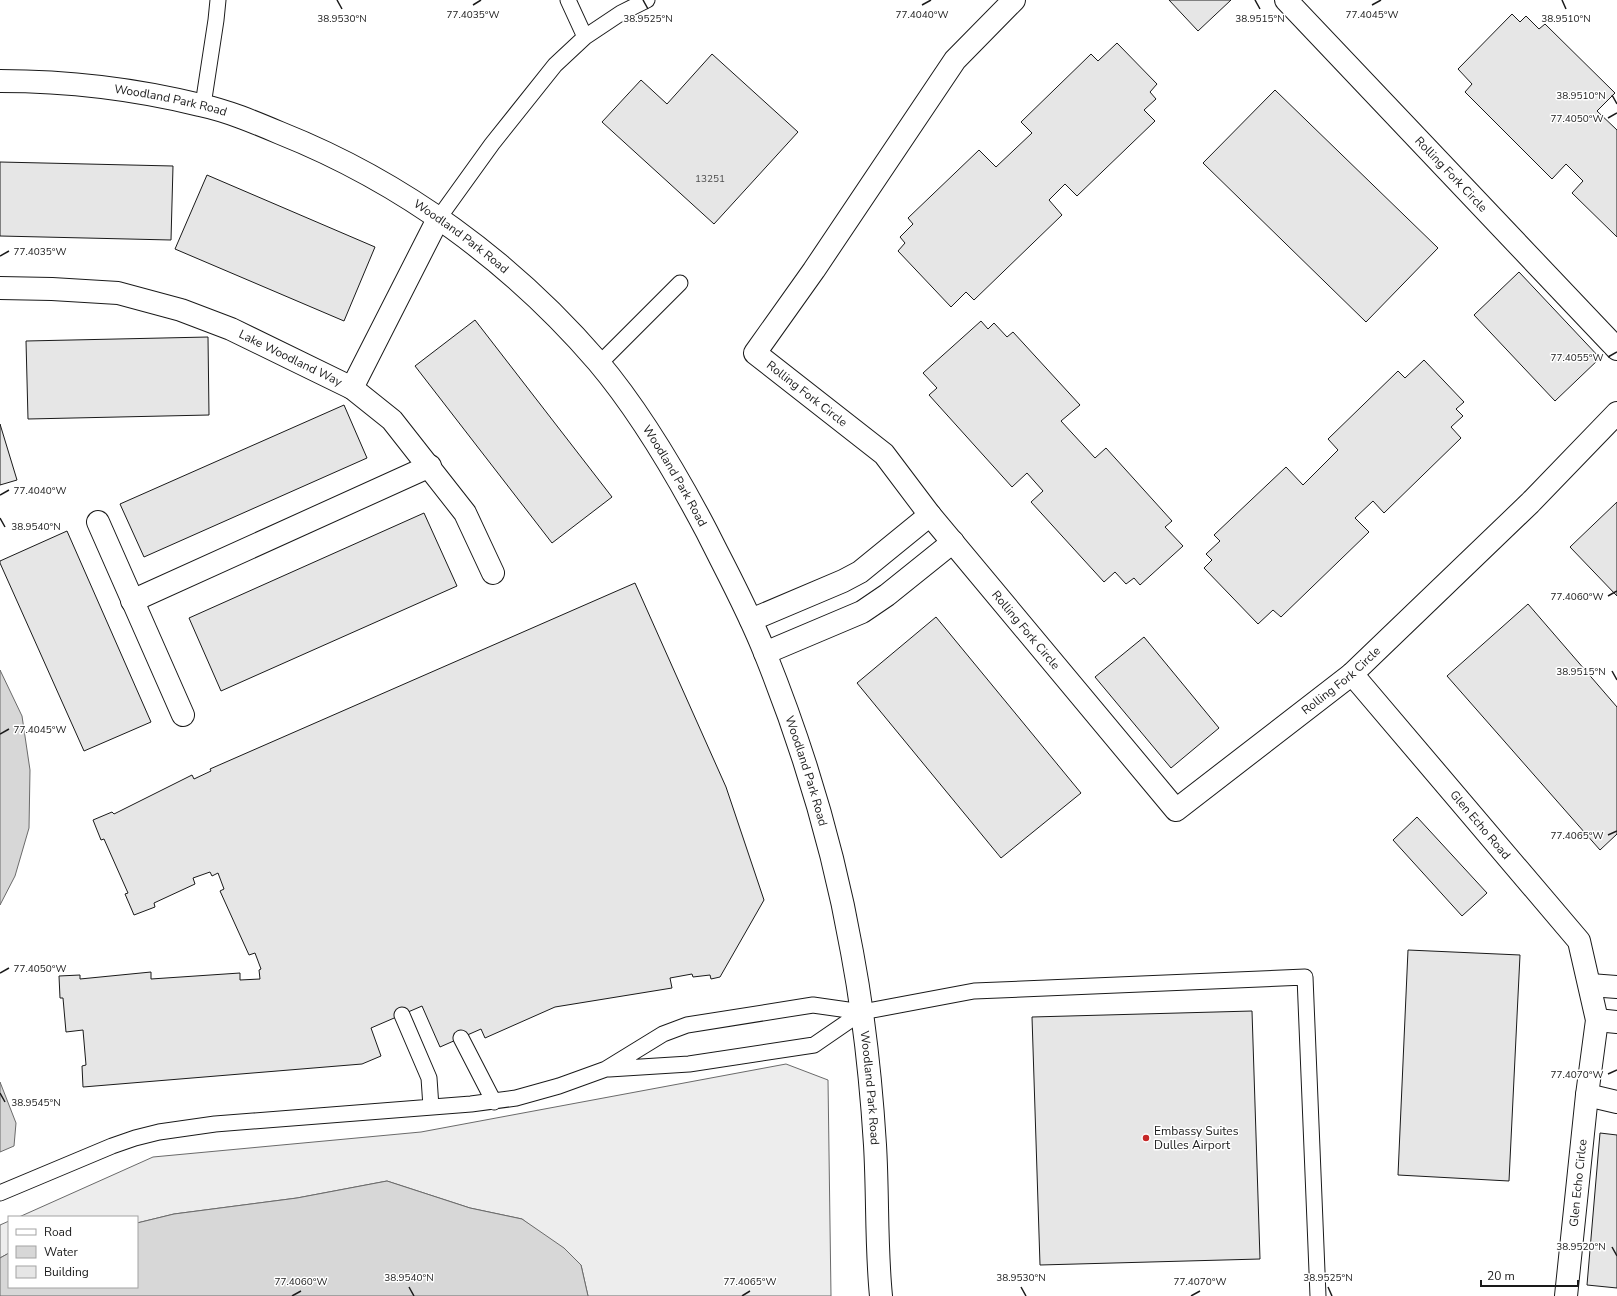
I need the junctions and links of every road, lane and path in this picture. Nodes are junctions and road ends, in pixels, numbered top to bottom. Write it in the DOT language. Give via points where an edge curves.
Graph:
graph roads {
  1 [pos="218,0"];
  2 [pos="568,0"];
  3 [pos="646,0"];
  4 [pos="1014,0"];
  5 [pos="1286,0"];
  6 [pos="585,37"];
  7 [pos="0,81"];
  8 [pos="203,105"];
  9 [pos="438,219"];
  10 [pos="680,283"];
  11 [pos="0,288"];
  12 [pos="1617,349"];
  13 [pos="599,364"];
  14 [pos="352,388"];
  15 [pos="1617,413"];
  16 [pos="430,466"];
  17 [pos="930,515"];
  18 [pos="98,522"];
  19 [pos="953,542"];
  20 [pos="493,573"];
  21 [pos="132,601"];
  22 [pos="751,620"];
  23 [pos="765,653"];
  24 [pos="1352,674"];
  25 [pos="183,715"];
  26 [pos="1590,985"];
  27 [pos="1617,987"];
  28 [pos="862,1012"];
  29 [pos="402,1015"];
  30 [pos="1607,1021"];
  31 [pos="461,1038"];
  32 [pos="606,1069"];
  33 [pos="1587,1095"];
  34 [pos="494,1102"];
  35 [pos="1617,1102"];
  36 [pos="431,1107"];
  37 [pos="0,1193"];
  38 [pos="877,1260"];
  39 [pos="868,1296"];
  40 [pos="881,1296"];
  41 [pos="1318,1296"];
  42 [pos="1566,1296"];
  1 -- 8 [label="lane"];
  2 -- 6 [label="lane"];
  3 -- 6 [label="lane"];
  4 -- 17 [label="street, Rolling Fork Circle" via="955,60 755,353 884,454"];
  5 -- 12 [label="street, Rolling Fork Circle"];
  6 -- 9 [label="lane" via="536,87 476,164"];
  7 -- 8 [label="street, Woodland Park Road" via="89,86"];
  8 -- 9 [label="street, Woodland Park Road" via="330,154 362,170"];
  9 -- 13 [label="street, Woodland Park Road" via="472,241 537,297"];
  9 -- 14 [label="street"];
  10 -- 13 [label="lane"];
  11 -- 14 [label="street, Lake Woodland Way" via="52,288 118,293 181,310 231,328"];
  13 -- 22 [label="street, Woodland Park Road" via="645,426 669,465 696,511"];
  14 -- 16 [label="street, Lake Woodland Way" via="392,420"];
  15 -- 24 [label="street, Rolling Fork Circle" via="1530,503"];
  16 -- 20 [label="street, Lake Woodland Way" via="465,513"];
  16 -- 21 [label="street"];
  17 -- 19 [label="street, Rolling Fork Circle"];
  17 -- 22 [label="street" via="860,572"];
  18 -- 21 [label="street"];
  19 -- 23 [label="street" via="862,612"];
  19 -- 24 [label="street, Rolling Fork Circle" via="1176,810"];
  21 -- 25 [label="street"];
  22 -- 23 [label="street, Woodland Park Road"];
  23 -- 28 [label="street, Woodland Park Road" via="810,779 830,848"];
  24 -- 26 [label="street, Glen Echo Road" via="1579,941"];
  26 -- 27 [label="street"];
  26 -- 30 [label="street, Glen Echo Road"];
  28 -- 32 [label="lane" via="814,1045 689,1064"];
  28 -- 32 [label="lane" via="813,1005 687,1025 663,1034"];
  28 -- 38 [label="street, Woodland Park Road" via="875,1146"];
  28 -- 41 [label="lane" via="974,991 1304,977"];
  29 -- 36 [label="lane" via="429,1078"];
  30 -- 33 [label="street, Glen Echo Cirlce"];
  31 -- 34 [label="lane"];
  32 -- 34 [label="lane" via="542,1091"];
  33 -- 35 [label="street"];
  33 -- 42 [label="street, Glen Echo Cirlce"];
  34 -- 36 [label="lane"];
  36 -- 37 [label="lane" via="215,1124 159,1132 112,1146"];
  38 -- 39 [label="street, Woodland Park Road"];
  38 -- 40 [label="street, Woodland Park Road"];
}
